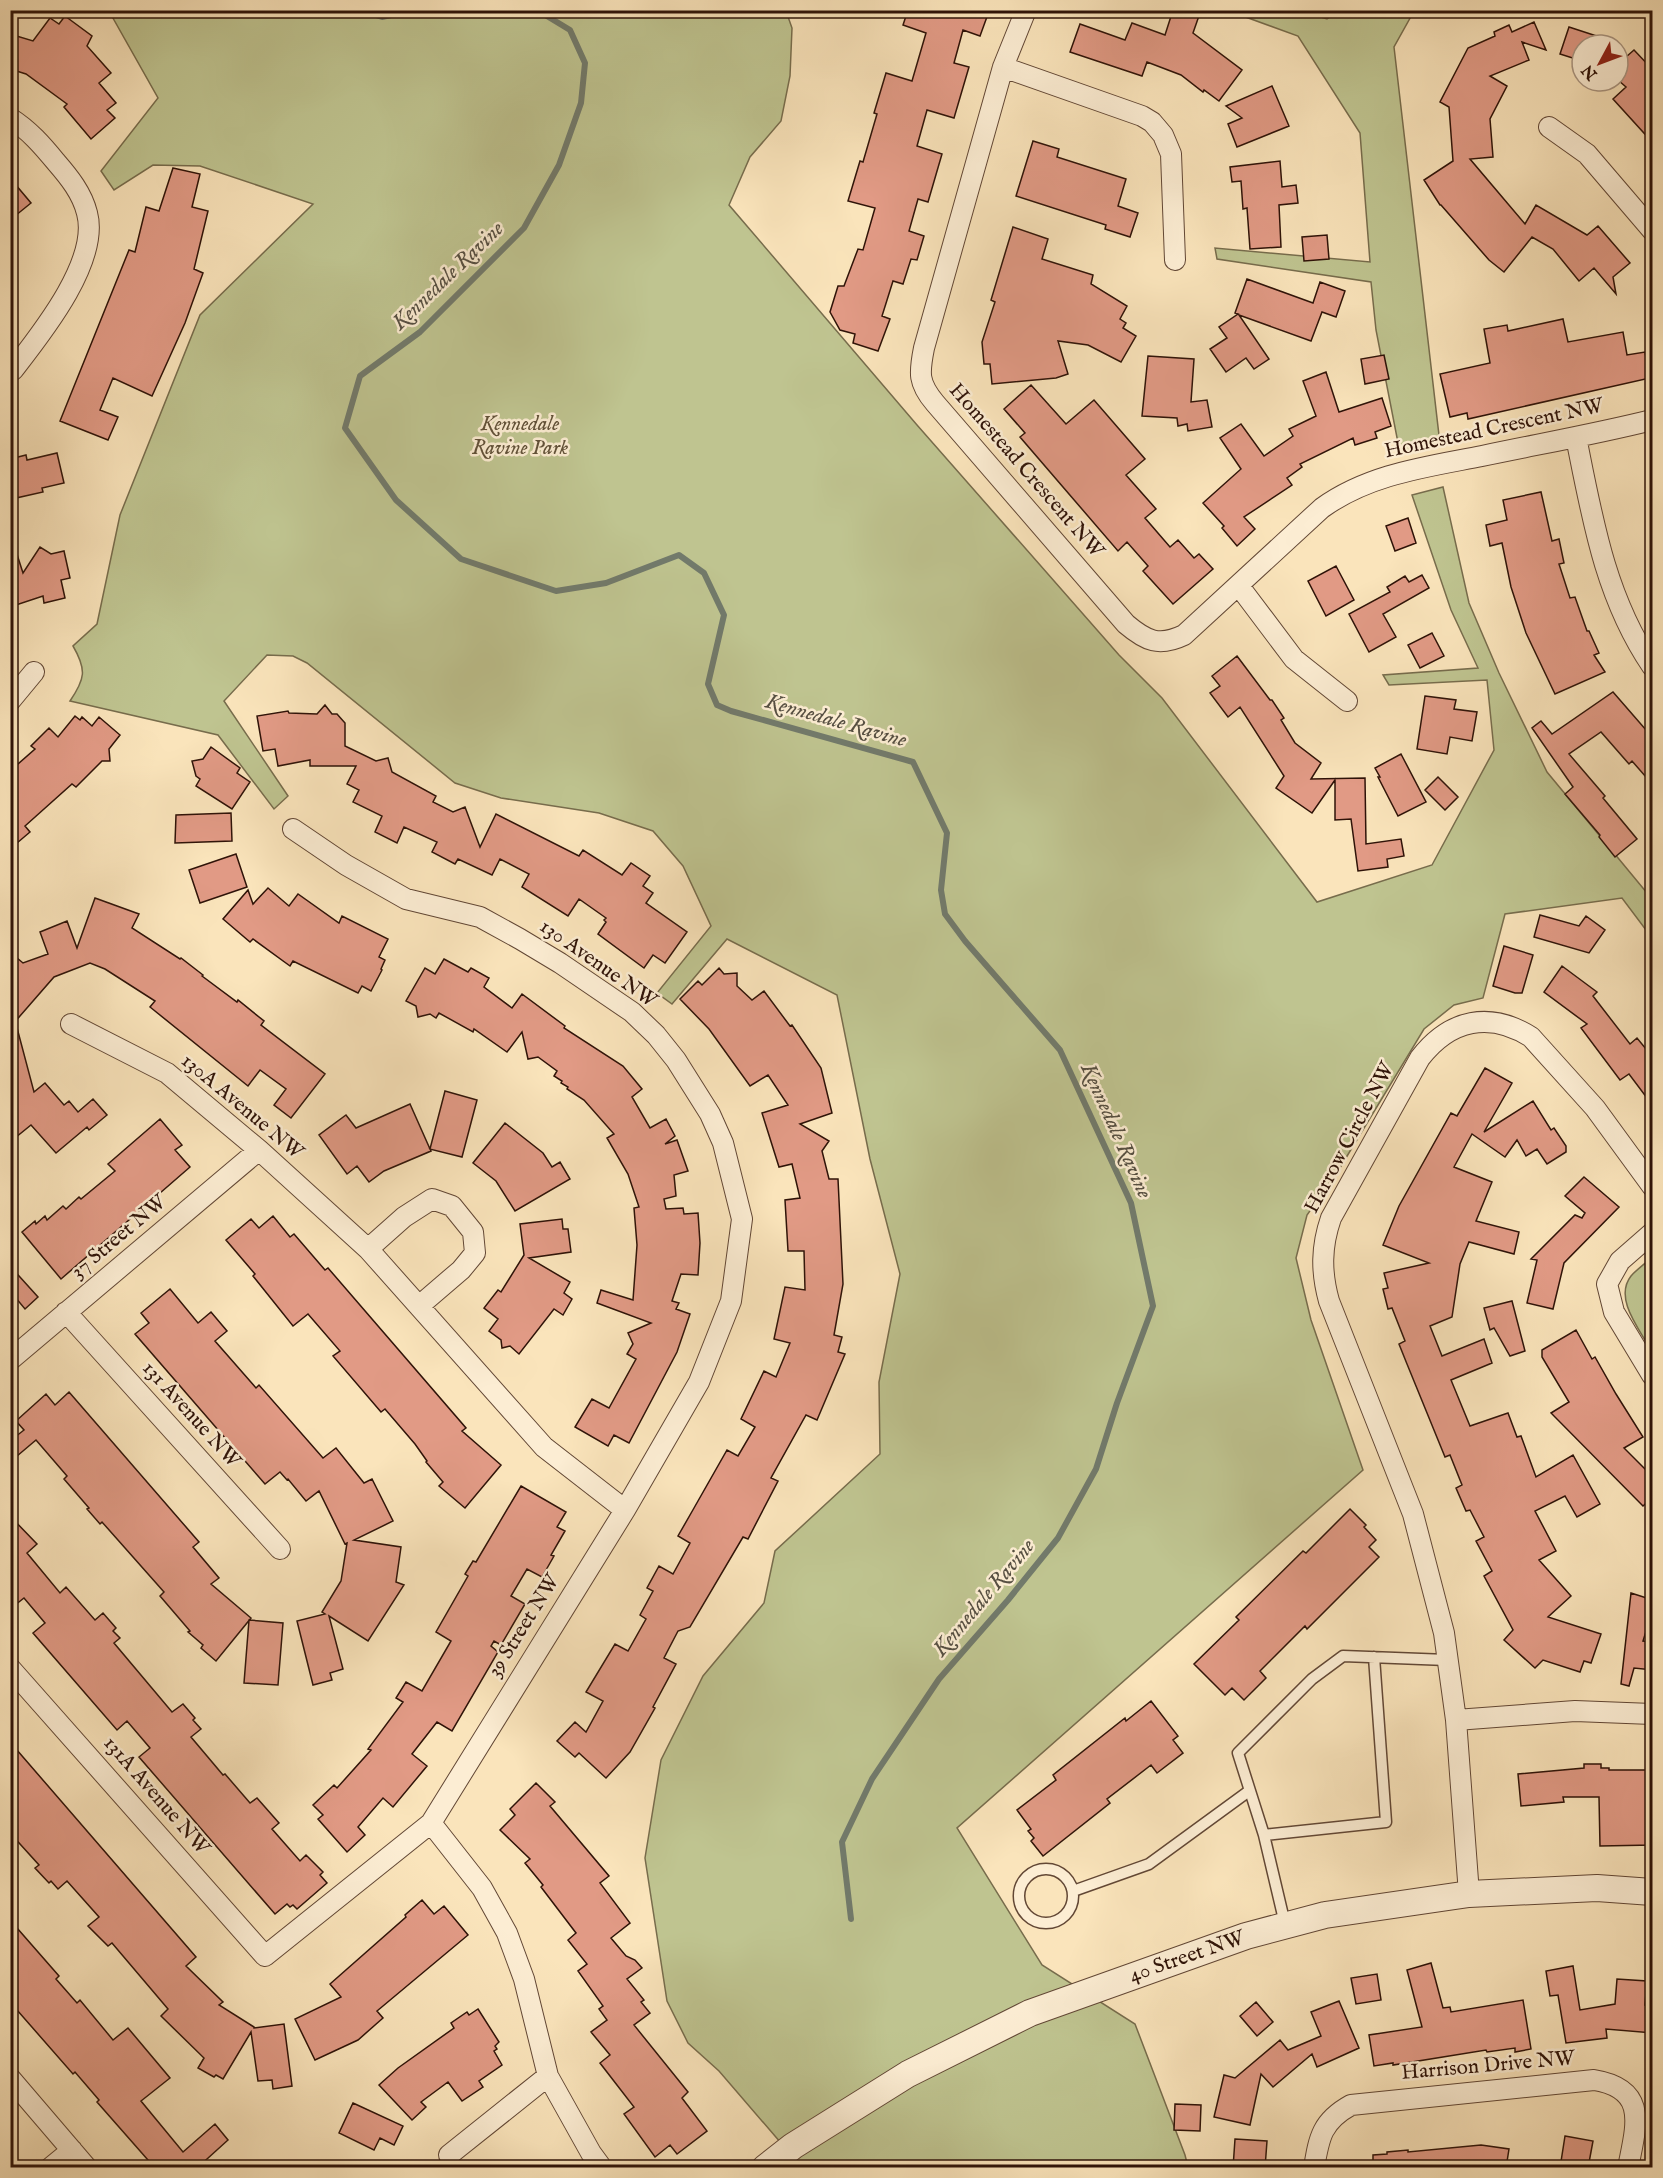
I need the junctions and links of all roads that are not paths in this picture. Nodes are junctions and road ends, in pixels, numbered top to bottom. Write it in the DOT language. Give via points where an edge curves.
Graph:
graph roads {
  1 [pos="1026,10"];
  2 [pos="1003,67"];
  3 [pos="10,118"];
  4 [pos="1549,128"];
  5 [pos="1653,230"];
  6 [pos="1175,260"];
  7 [pos="13,370"];
  8 [pos="1653,420"];
  9 [pos="1576,437"];
  10 [pos="1239,586"];
  11 [pos="1653,666"];
  12 [pos="34,672"];
  13 [pos="10,701"];
  14 [pos="1347,701"];
  15 [pos="293,829"];
  16 [pos="71,1024"];
  17 [pos="259,1150"];
  18 [pos="1653,1186"];
  19 [pos="1653,1233"];
  20 [pos="368,1249"];
  21 [pos="737,1259"];
  22 [pos="419,1306"];
  23 [pos="66,1312"];
  24 [pos="10,1360"];
  25 [pos="1653,1375"];
  26 [pos="625,1510"];
  27 [pos="280,1549"];
  28 [pos="1374,1657"];
  29 [pos="1447,1660"];
  30 [pos="10,1668"];
  31 [pos="1653,1714"];
  32 [pos="1456,1720"];
  33 [pos="1249,1791"];
  34 [pos="431,1823"];
  35 [pos="1263,1835"];
  36 [pos="1073,1891"];
  37 [pos="1653,1892"];
  38 [pos="1469,1894"];
  39 [pos="1285,1924"];
  40 [pos="265,1956"];
  41 [pos="548,2076"];
  42 [pos="10,2078"];
  43 [pos="72,2150"];
  44 [pos="449,2155"];
  45 [pos="50,2168"];
  46 [pos="87,2168"];
  47 [pos="602,2168"];
  48 [pos="765,2168"];
  49 [pos="1314,2168"];
  50 [pos="1628,2168"];
  1 -- 2 [label="street, Homestead Crescent NW"];
  2 -- 6 [label="street" via="1152,122 1171,154"];
  2 -- 10 [label="street, Homestead Crescent NW" via="924,348 921,382 1095,589 1140,635 1164,642 1178,638"];
  3 -- 7 [label="street" via="36,138 71,180 87,214 89,232 61,303"];
  4 -- 5 [label="street" via="1587,154"];
  8 -- 9 [label="street, Homestead Crescent NW"];
  9 -- 10 [label="street, Homestead Crescent NW" via="1374,480 1322,508"];
  9 -- 11 [label="street" via="1596,536 1614,595"];
  10 -- 14 [label="street" via="1294,659"];
  12 -- 13 [label="street"];
  15 -- 21 [label="street, 130 Avenue NW" via="406,899 480,917 520,939 609,995 656,1035 694,1086 723,1143 742,1219"];
  16 -- 17 [label="street, 130A Avenue NW" via="167,1073"];
  17 -- 20 [label="street, 130A Avenue NW"];
  17 -- 23 [label="street, 37 Street NW"];
  18 -- 29 [label="street, Harrow Circle NW" via="1595,1108 1532,1037 1504,1024 1473,1023 1447,1032 1420,1058 1331,1218 1323,1253 1324,1285 1413,1514 1444,1633"];
  19 -- 25 [label="street" via="1620,1261 1607,1284 1614,1312"];
  20 -- 22 [label="street, 130A Avenue NW"];
  20 -- 22 [label="street" via="404,1217 432,1199 452,1206 472,1232 475,1253"];
  21 -- 26 [label="street, 39 Street NW" via="731,1301 699,1382"];
  22 -- 26 [label="street, 130A Avenue NW" via="544,1447"];
  23 -- 24 [label="street, 37 Street NW"];
  23 -- 27 [label="street, 131 Avenue NW"];
  26 -- 34 [label="street, 39 Street NW"];
  28 -- 29 [label="lane"];
  28 -- 33 [label="lane" via="1343,1656 1312,1679 1238,1753"];
  28 -- 35 [label="lane" via="1386,1822"];
  29 -- 32 [label="street, Harrow Circle NW"];
  30 -- 40 [label="street, 131A Avenue NW"];
  31 -- 32 [label="street" via="1575,1711"];
  32 -- 38 [label="street, Harrow Circle NW"];
  33 -- 35 [label="lane"];
  33 -- 36 [label="lane" via="1149,1864"];
  34 -- 40 [label="street, 39 Street NW"];
  34 -- 41 [label="street" via="482,1888 507,1933 524,1979"];
  35 -- 39 [label="lane"];
  36 -- 36 [label="lane" via="1071,1909 1050,1924 1027,1916 1019,1900 1019,1891 1029,1875 1046,1869 1063,1875"];
  37 -- 38 [label="street, 40 Street NW" via="1597,1888"];
  38 -- 39 [label="street, 40 Street NW" via="1325,1914"];
  39 -- 48 [label="street, 40 Street NW" via="1030,2013 908,2074 793,2146"];
  41 -- 44 [label="street"];
  41 -- 47 [label="street"];
  42 -- 43 [label="street"];
  43 -- 45 [label="street"];
  43 -- 46 [label="street"];
  49 -- 50 [label="street, Harrison Drive NW" via="1324,2127 1351,2105 1594,2080 1622,2089 1635,2107 1636,2125"];
}
